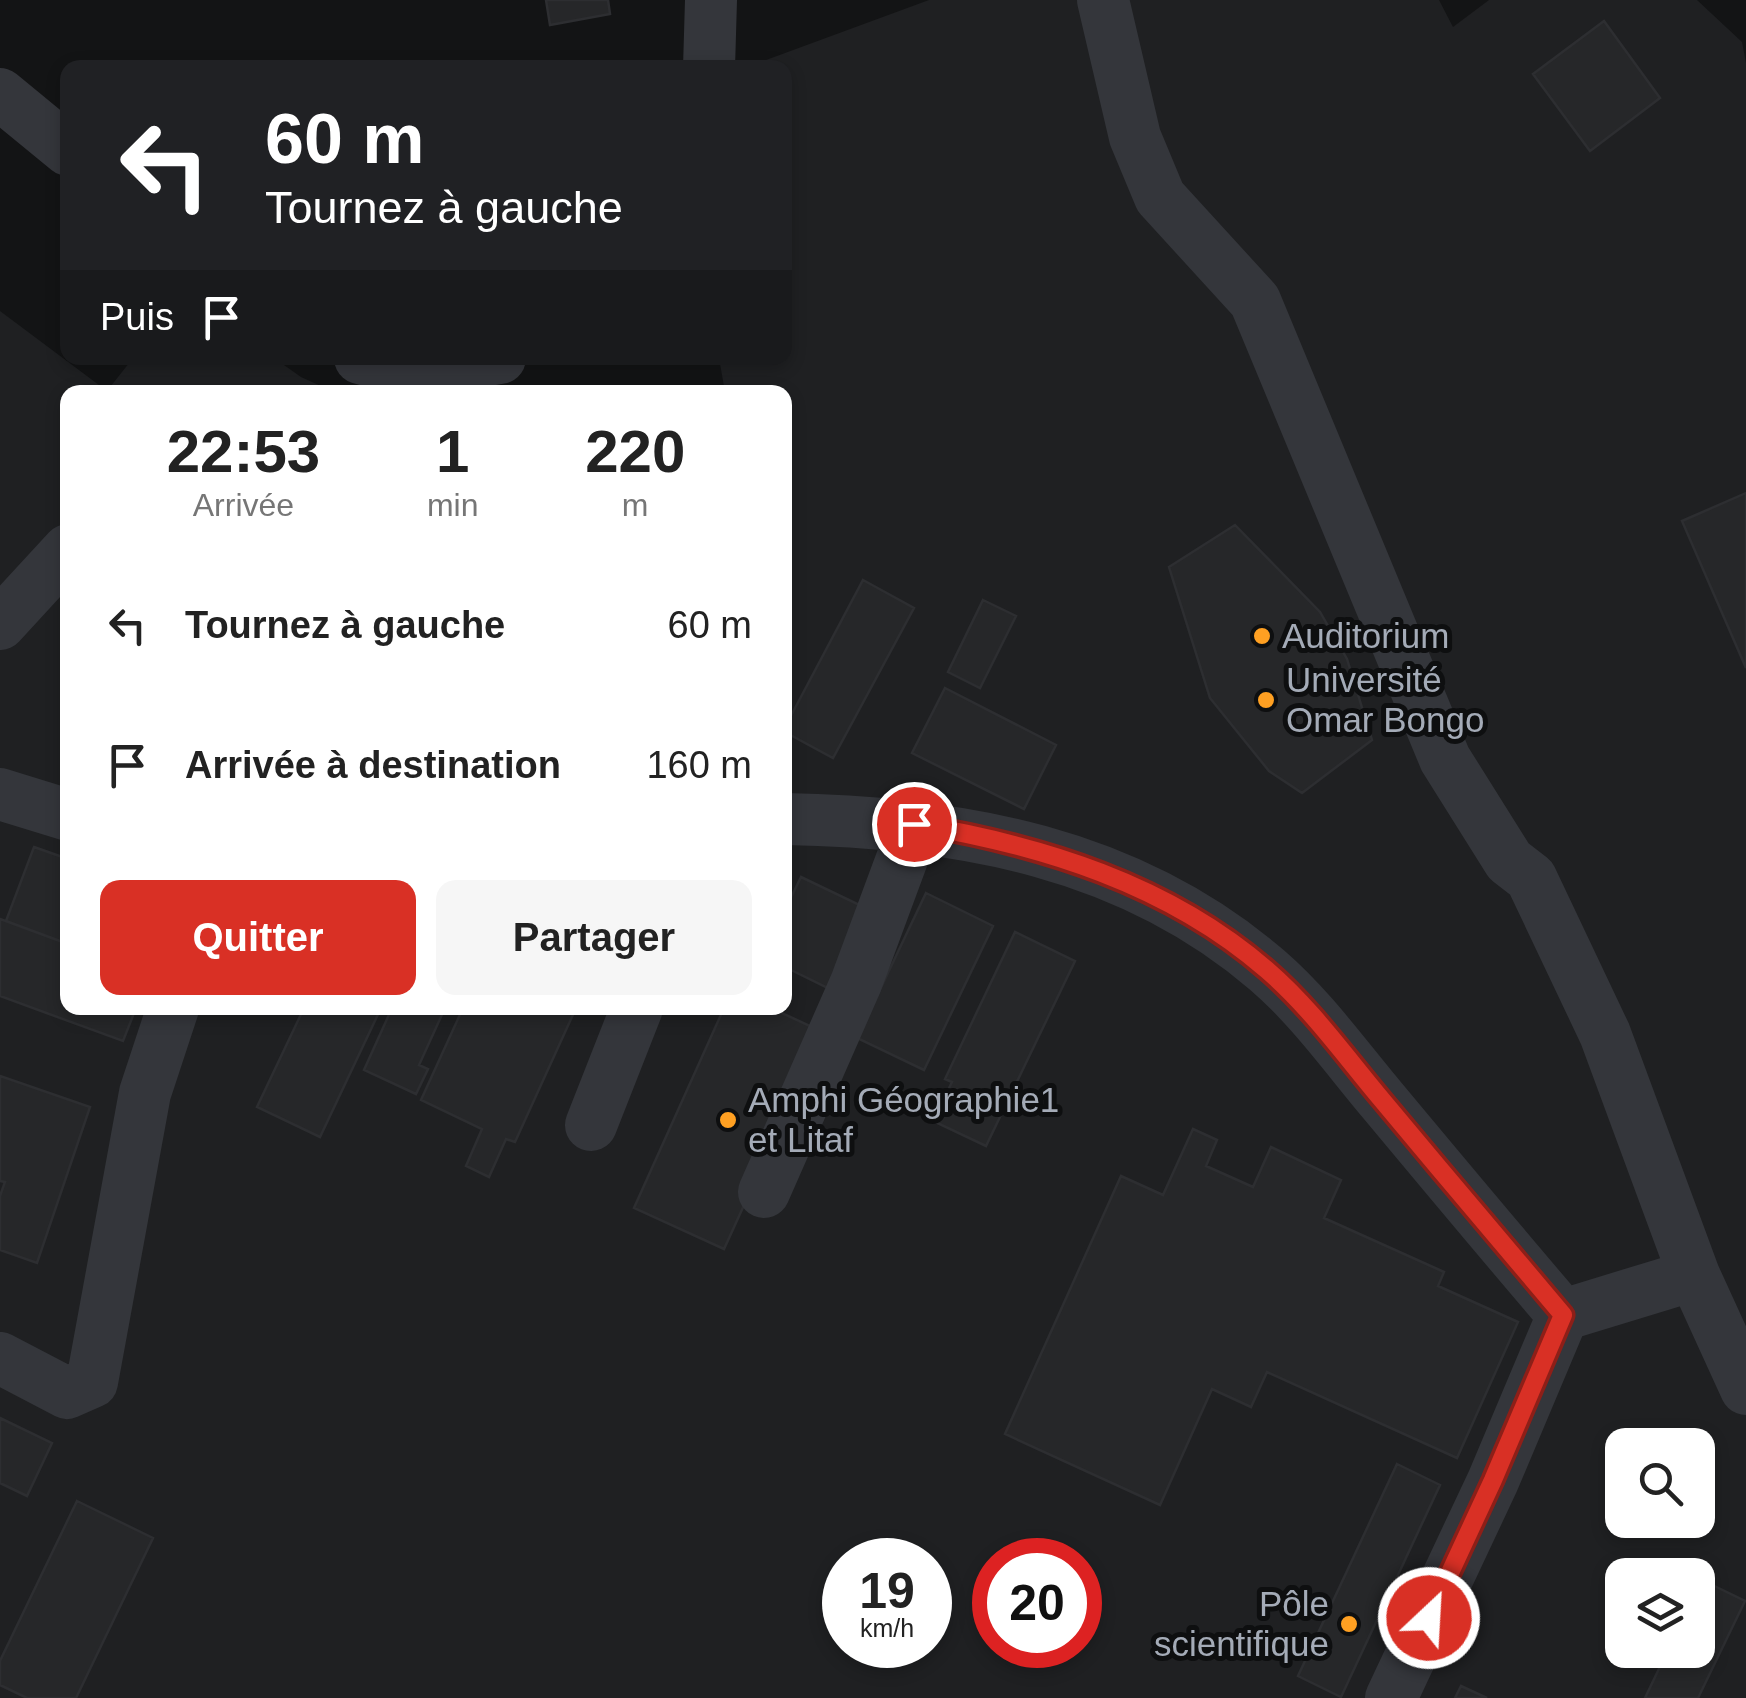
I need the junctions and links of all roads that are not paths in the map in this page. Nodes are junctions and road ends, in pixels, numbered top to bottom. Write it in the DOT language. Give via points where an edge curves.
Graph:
graph roads {
  1 [pos="711,0"];
  2 [pos="1103,0"];
  3 [pos="709,60"];
  4 [pos="0,94"];
  5 [pos="60,143"];
  6 [pos="392,365"];
  7 [pos="441,365"];
  8 [pos="60,559"];
  9 [pos="0,624"];
  10 [pos="0,794"];
  11 [pos="60,813"];
  12 [pos="792,818"];
  13 [pos="914,824"];
  14 [pos="170,1015"];
  15 [pos="634,1015"];
  16 [pos="591,1125"];
  17 [pos="764,1192"];
  18 [pos="1694,1276"];
  19 [pos="1563,1315"];
  20 [pos="0,1358"];
  21 [pos="1746,1389"];
  22 [pos="1392,1698"];
  1 -- 3 [label="street"];
  2 -- 18 [label="street" via="1134,137 1160,196 1255,300 1445,759 1510,861 1531,878 1605,1034"];
  4 -- 5 [label="street"];
  6 -- 7 [label="street"];
  8 -- 9 [label="street"];
  10 -- 11 [label="street"];
  12 -- 13 [label="street"];
  13 -- 17 [label="street" via="856,983"];
  13 -- 19 [label="street" via="1090,867 1210,928 1266,970 1318,1020"];
  14 -- 20 [label="street" via="144,1093 92,1382 66,1392"];
  15 -- 16 [label="street"];
  18 -- 19 [label="street"];
  18 -- 21 [label="street"];
  19 -- 22 [label="street"];
}
